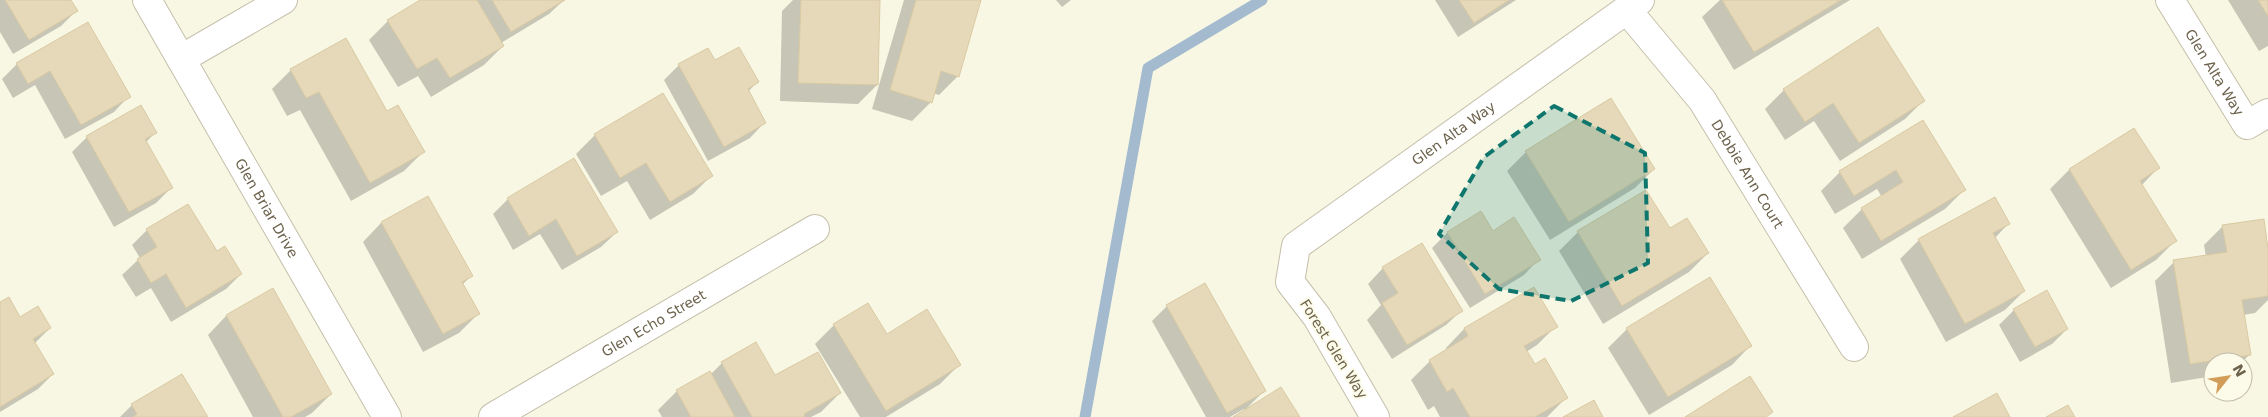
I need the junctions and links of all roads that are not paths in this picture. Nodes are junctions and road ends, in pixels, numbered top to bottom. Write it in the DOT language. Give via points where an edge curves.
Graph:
graph roads {
  1 [pos="147,0"];
  2 [pos="283,0"];
  3 [pos="2170,0"];
  4 [pos="1633,5"];
  5 [pos="181,59"];
  6 [pos="2268,113"];
  7 [pos="815,229"];
  8 [pos="1290,282"];
  9 [pos="1854,347"];
  10 [pos="388,417"];
  11 [pos="493,417"];
  12 [pos="1375,417"];
  1 -- 5 [label="street, Glen Briar Drive"];
  2 -- 5 [label="street"];
  3 -- 6 [label="street, Glen Alta Way" via="2247,125"];
  4 -- 8 [label="street, Glen Alta Way" via="1296,246"];
  4 -- 9 [label="street, Debbie Ann Court" via="1702,100"];
  5 -- 10 [label="street, Glen Briar Drive"];
  7 -- 11 [label="street, Glen Echo Street"];
  8 -- 12 [label="street, Forest Glen Way" via="1318,317"];
}
